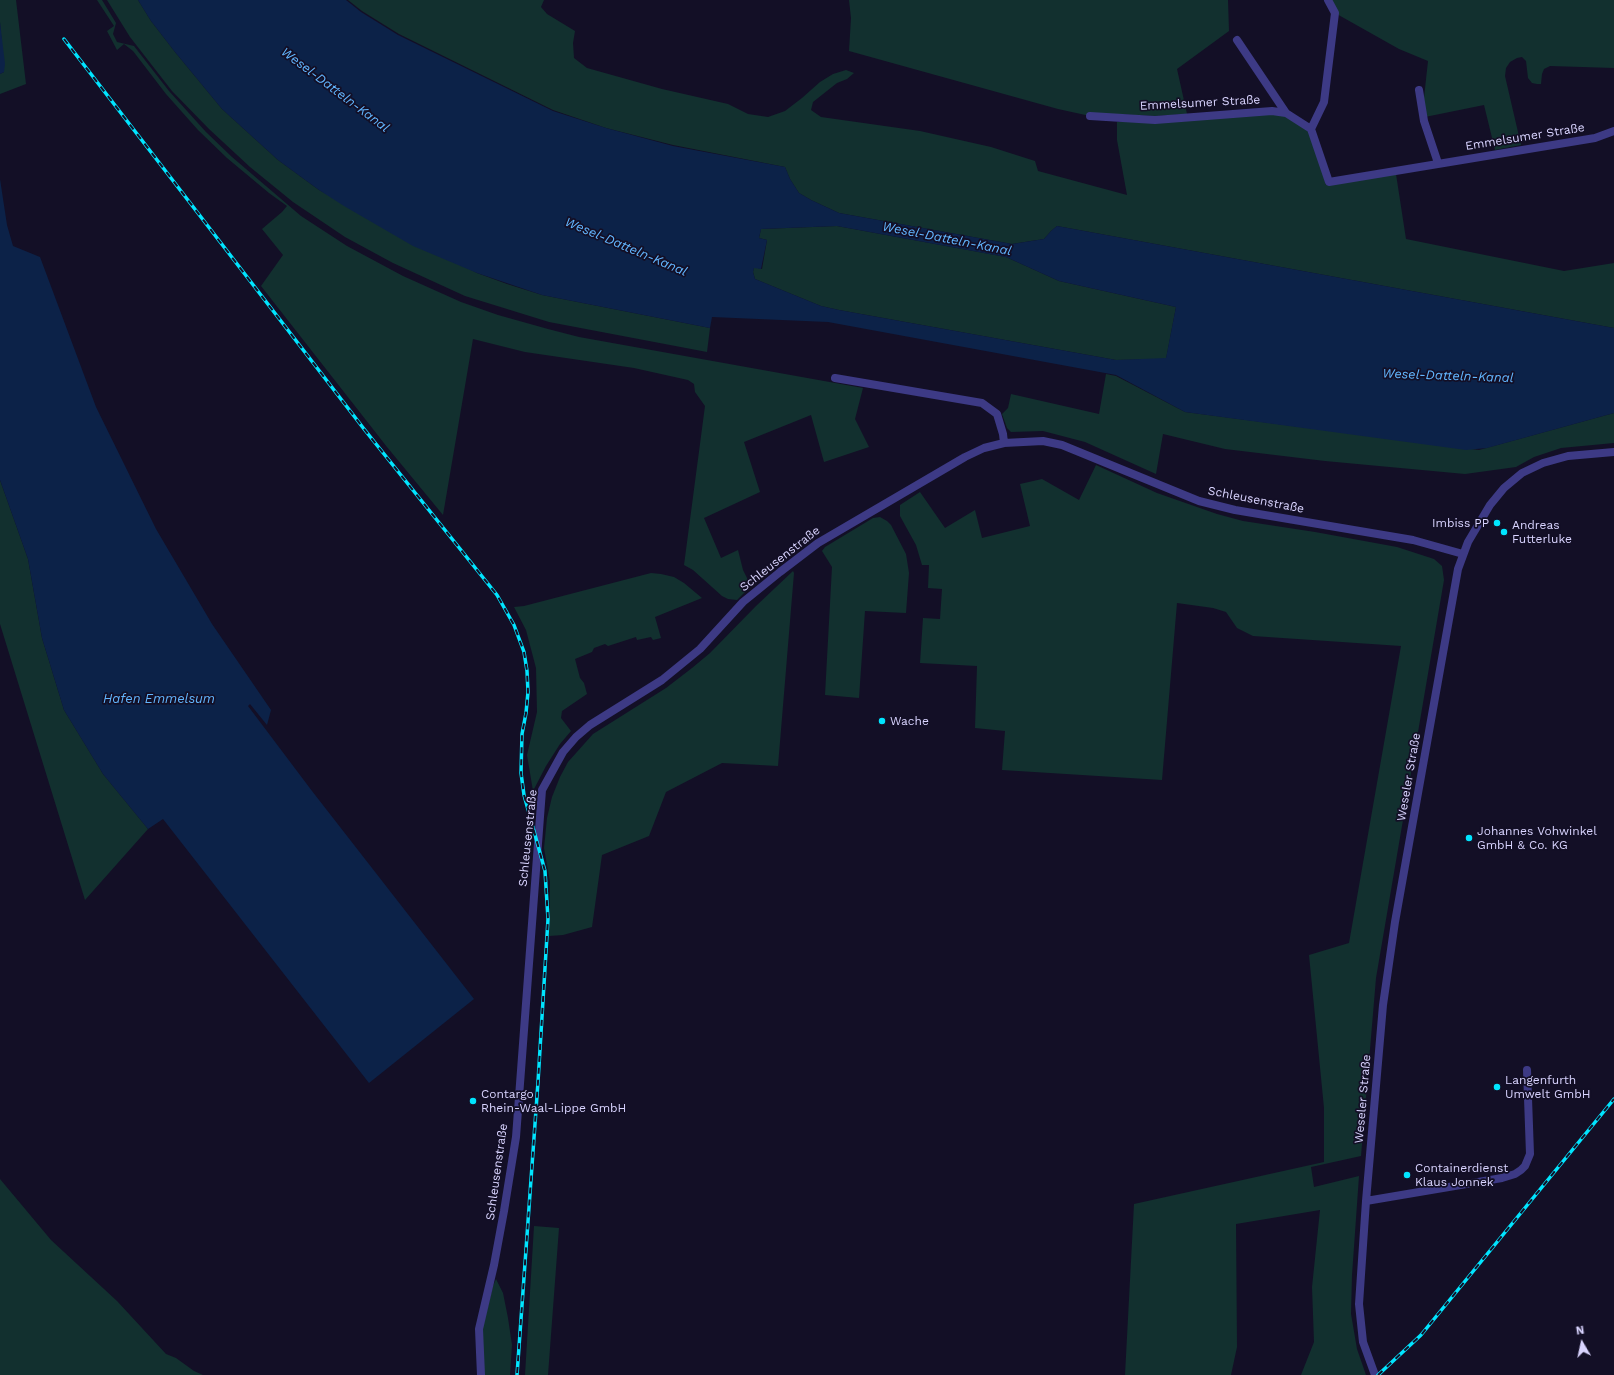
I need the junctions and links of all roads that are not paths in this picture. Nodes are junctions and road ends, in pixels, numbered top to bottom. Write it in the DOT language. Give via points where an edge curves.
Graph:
graph roads {
  1 [pos="1328,0"];
  2 [pos="1237,40"];
  3 [pos="1419,90"];
  4 [pos="1286,113"];
  5 [pos="1090,116"];
  6 [pos="1311,129"];
  7 [pos="1614,131"];
  8 [pos="1438,163"];
  9 [pos="835,378"];
  10 [pos="1004,443"];
  11 [pos="1614,452"];
  12 [pos="1463,554"];
  13 [pos="1527,1070"];
  14 [pos="1366,1202"];
  15 [pos="481,1375"];
  16 [pos="1375,1375"];
  1 -- 6 [label="street" via="1335,13 1324,102"];
  2 -- 4 [label="street, Emmelsumer Straße"];
  3 -- 8 [label="street" via="1424,121"];
  4 -- 5 [label="street, Emmelsumer Straße" via="1272,111 1155,120"];
  4 -- 6 [label="street, Emmelsumer Straße"];
  6 -- 8 [label="street, Emmelsumer Straße" via="1329,182"];
  7 -- 8 [label="street, Emmelsumer Straße" via="1595,138"];
  9 -- 10 [label="street" via="982,403 997,414"];
  10 -- 12 [label="street, Schleusenstraße" via="1043,441 1056,444 1199,501 1235,510 1376,532"];
  10 -- 15 [label="street, Schleusenstraße" via="984,448 965,457 818,543 743,602 700,649 662,680 590,725 563,752 542,790 516,1137 493,1272 479,1329"];
  11 -- 12 [label="street, Weseler Straße" via="1568,456 1543,463 1522,473 1504,488 1490,505"];
  12 -- 14 [label="street, Weseler Straße" via="1458,569 1387,967"];
  13 -- 14 [label="street" via="1530,1154 1521,1170 1502,1178"];
  14 -- 16 [label="street, Weseler Straße" via="1360,1317 1363,1342"];
}
